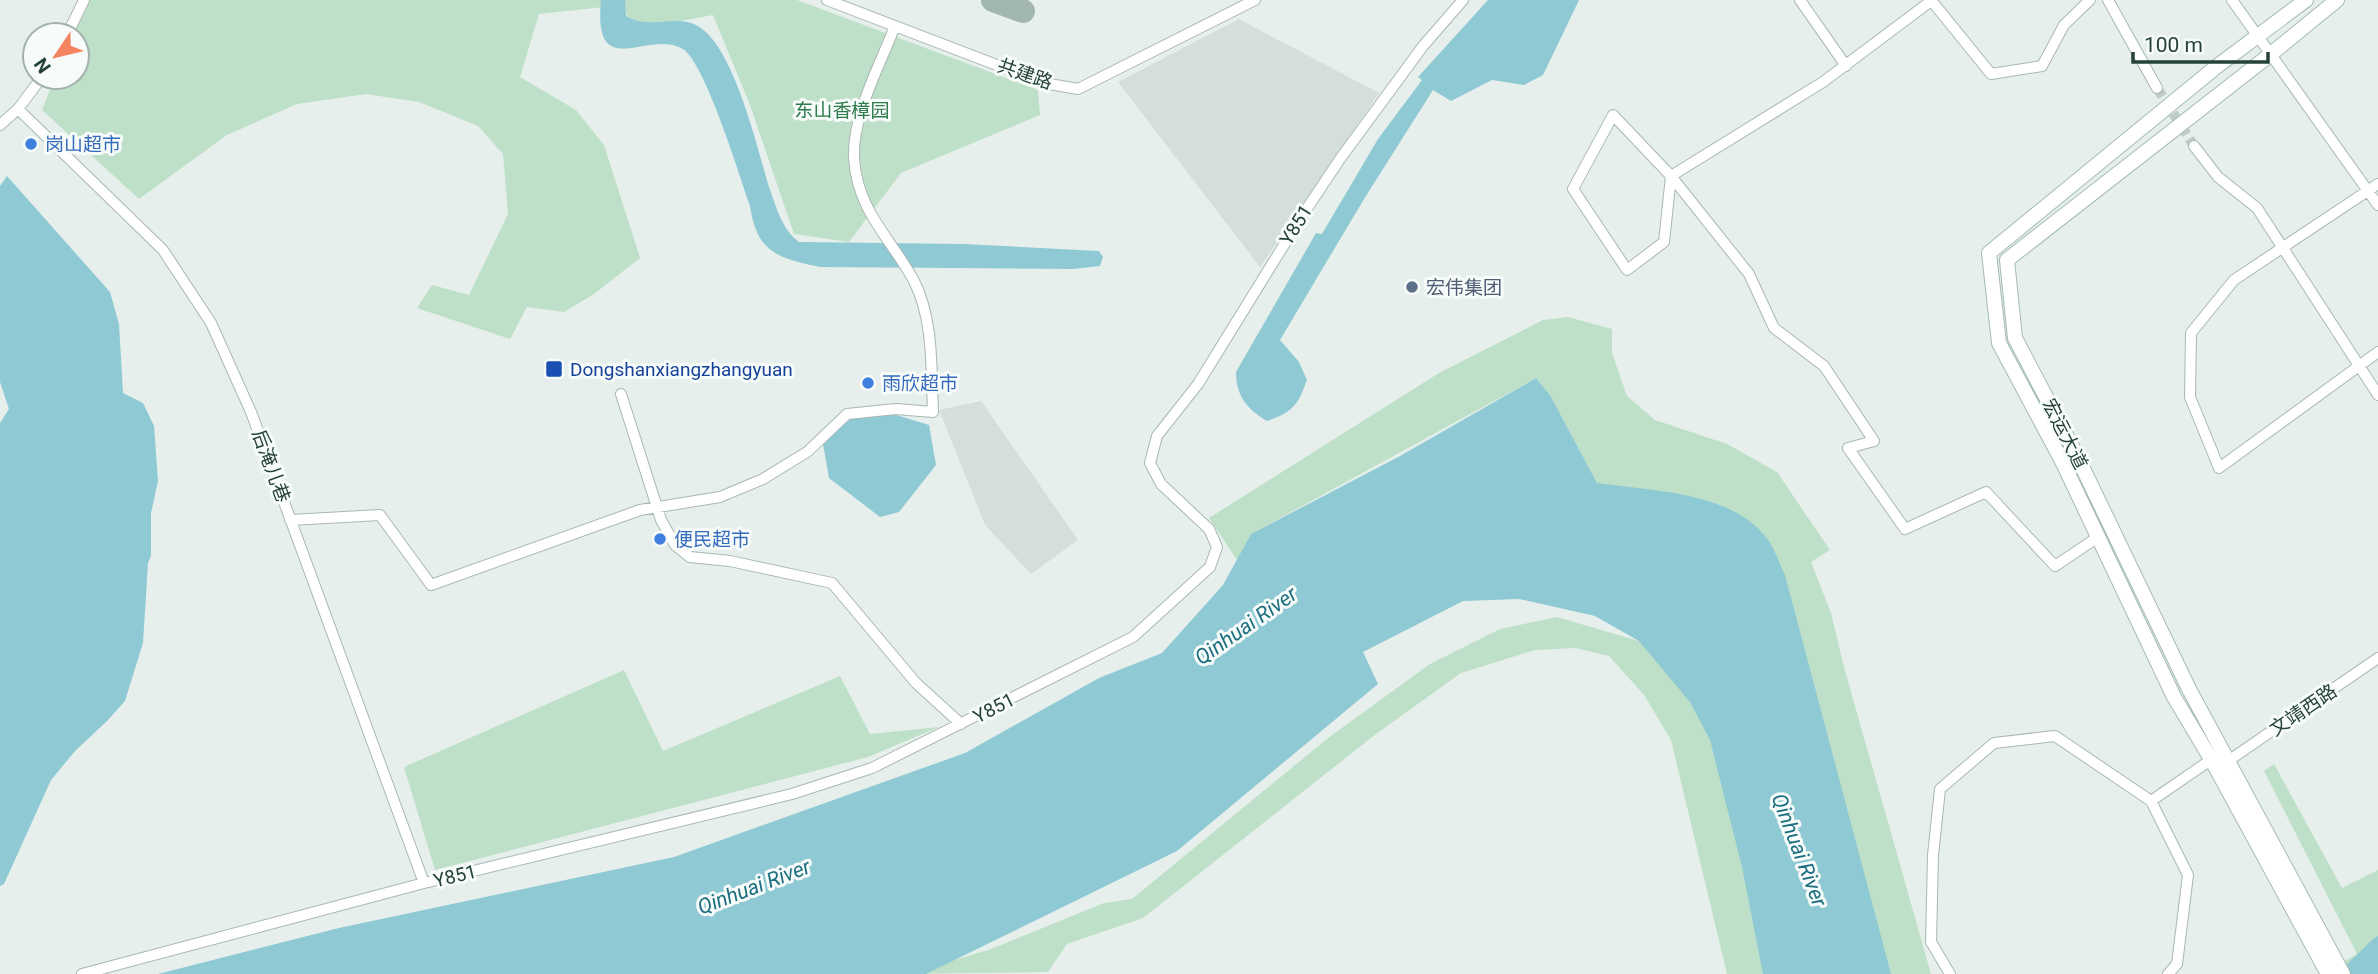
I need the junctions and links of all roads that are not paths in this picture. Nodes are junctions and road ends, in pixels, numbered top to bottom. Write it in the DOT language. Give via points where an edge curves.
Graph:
graph roads {
  1 [pos="84,0"];
  2 [pos="827,0"];
  3 [pos="1255,0"];
  4 [pos="1463,0"];
  5 [pos="1800,0"];
  6 [pos="1931,0"];
  7 [pos="2090,0"];
  8 [pos="2108,0"];
  9 [pos="2232,0"];
  10 [pos="2306,0"];
  11 [pos="2337,0"];
  12 [pos="74,21"];
  13 [pos="895,26"];
  14 [pos="2259,37"];
  15 [pos="2271,54"];
  16 [pos="1846,66"];
  17 [pos="2157,88"];
  18 [pos="32,91"];
  19 [pos="18,109"];
  20 [pos="0,125"];
  21 [pos="2194,146"];
  22 [pos="1671,176"];
  23 [pos="2378,184"];
  24 [pos="2368,191"];
  25 [pos="2378,205"];
  26 [pos="2283,248"];
  27 [pos="2378,352"];
  28 [pos="2358,366"];
  29 [pos="621,394"];
  30 [pos="2378,395"];
  31 [pos="657,508"];
  32 [pos="290,520"];
  33 [pos="2098,537"];
  34 [pos="2378,658"];
  35 [pos="961,724"];
  36 [pos="2221,757"];
  37 [pos="2151,801"];
  38 [pos="424,883"];
  39 [pos="2337,972"];
  40 [pos="82,974"];
  41 [pos="1950,974"];
  42 [pos="2168,974"];
  1 -- 12 [label="street"];
  2 -- 13 [label="street, 共建路"];
  3 -- 13 [label="street, 共建路" via="1078,89 1044,83"];
  4 -- 35 [label="street, Y851" via="1340,159 1198,384 1157,436 1150,463 1161,484 1209,529 1217,547 1210,568 1133,637"];
  5 -- 16 [label="street"];
  6 -- 7 [label="street" via="1991,74 2042,66 2064,25"];
  6 -- 16 [label="street"];
  8 -- 17 [label="street"];
  9 -- 14 [label="street"];
  10 -- 14 [label="main road, 宏运大道"];
  11 -- 15 [label="main road, 宏运大道"];
  13 -- 31 [label="street" via="860,116 854,156 867,210 914,282 923,307 933,412 896,409 847,414 807,452 763,479 720,497"];
  14 -- 15 [label="street"];
  14 -- 33 [label="main road, 宏运大道" via="1989,253 1999,343"];
  15 -- 24 [label="street"];
  15 -- 36 [label="main road, 宏运大道" via="2007,260 2015,338 2077,456"];
  16 -- 22 [label="street"];
  18 -- 19 [label="street"];
  19 -- 20 [label="street"];
  19 -- 32 [label="street, 后淹儿巷" via="163,250 211,323 251,412"];
  21 -- 26 [label="street" via="2218,177 2257,208"];
  22 -- 22 [label="street" via="1664,242 1627,270 1573,188 1612,115"];
  22 -- 33 [label="street" via="1749,274 1774,328 1824,366 1860,419 1874,441 1849,448 1905,529 1986,492 2055,566"];
  23 -- 24 [label="street"];
  24 -- 25 [label="street"];
  24 -- 26 [label="street"];
  26 -- 28 [label="street"];
  26 -- 28 [label="street" via="2234,280 2191,333 2190,397 2219,468"];
  27 -- 28 [label="street"];
  28 -- 30 [label="street"];
  29 -- 31 [label="street"];
  31 -- 32 [label="street" via="640,510 431,585 380,515"];
  31 -- 35 [label="street" via="675,545 690,557 832,583 916,683"];
  32 -- 38 [label="street, 后淹儿巷"];
  33 -- 36 [label="main road, 宏运大道" via="2174,696"];
  34 -- 36 [label="street, 文靖西路"];
  35 -- 38 [label="street, Y851" via="872,768 792,794"];
  36 -- 37 [label="street, 文靖西路"];
  36 -- 39 [label="main road, 宏运大道"];
  37 -- 41 [label="street" via="2055,736 1994,743 1949,781 1940,789 1931,942"];
  37 -- 42 [label="street" via="2188,875 2177,964"];
  38 -- 40 [label="street, Y851"];
}
